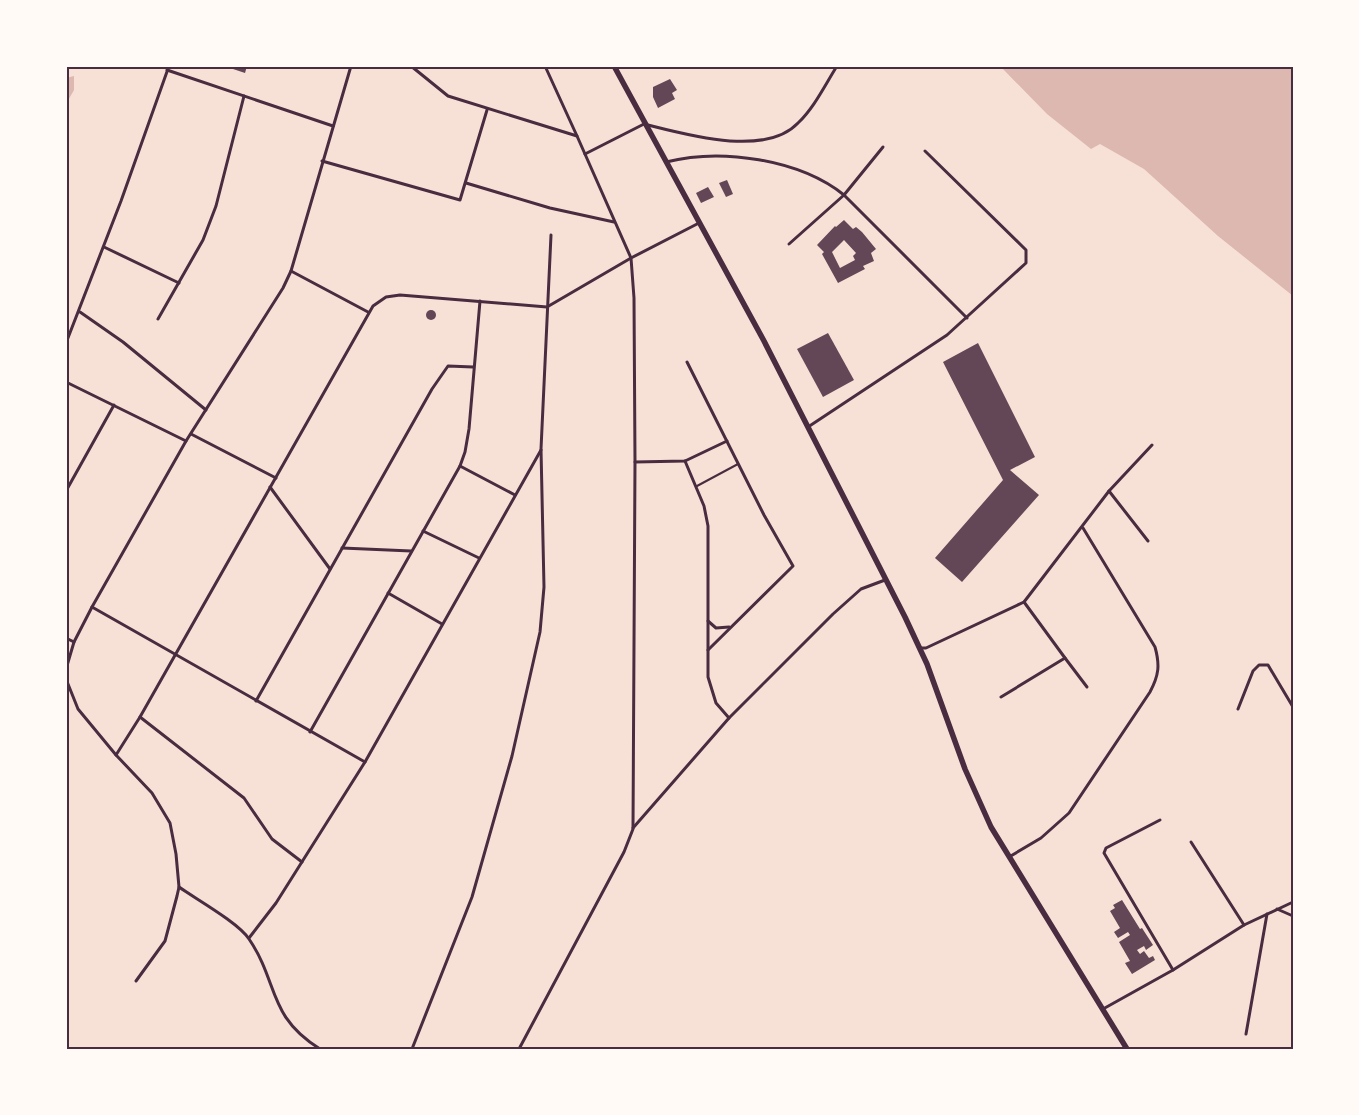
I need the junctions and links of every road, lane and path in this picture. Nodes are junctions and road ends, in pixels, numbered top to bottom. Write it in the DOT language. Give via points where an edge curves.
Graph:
graph roads {
  1 [pos="351,66"];
  2 [pos="411,66"];
  3 [pos="545,66"];
  4 [pos="614,66"];
  5 [pos="837,66"];
  6 [pos="168,68"];
  7 [pos="244,96"];
  8 [pos="487,110"];
  9 [pos="644,124"];
  10 [pos="333,126"];
  11 [pos="577,136"];
  12 [pos="883,147"];
  13 [pos="924,151"];
  14 [pos="585,154"];
  15 [pos="322,160"];
  16 [pos="665,162"];
  17 [pos="466,183"];
  18 [pos="844,195"];
  19 [pos="615,222"];
  20 [pos="698,223"];
  21 [pos="551,236"];
  22 [pos="789,244"];
  23 [pos="104,247"];
  24 [pos="631,258"];
  25 [pos="291,271"];
  26 [pos="179,282"];
  27 [pos="480,301"];
  28 [pos="547,307"];
  29 [pos="80,312"];
  30 [pos="368,312"];
  31 [pos="968,318"];
  32 [pos="158,319"];
  33 [pos="66,343"];
  34 [pos="686,362"];
  35 [pos="473,367"];
  36 [pos="66,382"];
  37 [pos="114,405"];
  38 [pos="206,410"];
  39 [pos="808,427"];
  40 [pos="191,434"];
  41 [pos="186,441"];
  42 [pos="727,441"];
  43 [pos="1152,445"];
  44 [pos="541,449"];
  45 [pos="636,462"];
  46 [pos="685,462"];
  47 [pos="738,464"];
  48 [pos="460,466"];
  49 [pos="276,478"];
  50 [pos="697,486"];
  51 [pos="270,487"];
  52 [pos="66,490"];
  53 [pos="1109,491"];
  54 [pos="515,495"];
  55 [pos="1082,528"];
  56 [pos="423,531"];
  57 [pos="1148,541"];
  58 [pos="342,548"];
  59 [pos="411,551"];
  60 [pos="479,558"];
  61 [pos="330,569"];
  62 [pos="885,580"];
  63 [pos="388,593"];
  64 [pos="1024,602"];
  65 [pos="92,607"];
  66 [pos="708,620"];
  67 [pos="442,624"];
  68 [pos="731,626"];
  69 [pos="66,638"];
  70 [pos="74,642"];
  71 [pos="919,648"];
  72 [pos="708,650"];
  73 [pos="174,654"];
  74 [pos="1065,658"];
  75 [pos="66,669"];
  76 [pos="66,678"];
  77 [pos="1087,687"];
  78 [pos="1001,698"];
  79 [pos="256,701"];
  80 [pos="1293,707"];
  81 [pos="1238,709"];
  82 [pos="140,717"];
  83 [pos="728,718"];
  84 [pos="310,732"];
  85 [pos="116,755"];
  86 [pos="365,762"];
  87 [pos="1160,820"];
  88 [pos="633,829"];
  89 [pos="1191,842"];
  90 [pos="1009,857"];
  91 [pos="302,862"];
  92 [pos="179,887"];
  93 [pos="1293,902"];
  94 [pos="1277,909"];
  95 [pos="1267,913"];
  96 [pos="1293,916"];
  97 [pos="1244,925"];
  98 [pos="249,938"];
  99 [pos="1173,970"];
  100 [pos="136,981"];
  101 [pos="1103,1009"];
  102 [pos="1246,1034"];
  103 [pos="320,1049"];
  104 [pos="412,1049"];
  105 [pos="519,1049"];
  106 [pos="1127,1049"];
  1 -- 10 [label="street"];
  2 -- 8 [label="street" via="448,96"];
  3 -- 11 [label="street"];
  4 -- 9 [label="main road"];
  5 -- 9 [label="street" via="798,123 777,136 721,140 689,136"];
  6 -- 7 [label="street"];
  6 -- 23 [label="street"];
  7 -- 10 [label="street"];
  7 -- 26 [label="street" via="216,206 203,240"];
  8 -- 11 [label="street"];
  8 -- 17 [label="street"];
  9 -- 14 [label="street"];
  9 -- 16 [label="main road"];
  10 -- 15 [label="street"];
  11 -- 14 [label="street"];
  12 -- 18 [label="street"];
  13 -- 31 [label="street" via="1026,250 1026,263"];
  14 -- 19 [label="street"];
  15 -- 17 [label="street" via="460,200"];
  15 -- 25 [label="street"];
  16 -- 18 [label="street" via="691,156 760,160 828,182"];
  16 -- 20 [label="main road"];
  17 -- 19 [label="street" via="550,208"];
  18 -- 22 [label="street"];
  18 -- 31 [label="street"];
  19 -- 24 [label="street"];
  20 -- 24 [label="street"];
  20 -- 39 [label="main road"];
  21 -- 28 [label="street"];
  23 -- 26 [label="street"];
  23 -- 29 [label="street"];
  24 -- 28 [label="street"];
  24 -- 45 [label="street"];
  25 -- 30 [label="street"];
  25 -- 38 [label="street" via="273,308"];
  26 -- 32 [label="street"];
  27 -- 28 [label="street"];
  27 -- 30 [label="street" via="392,296 379,300"];
  27 -- 35 [label="street"];
  28 -- 44 [label="street"];
  29 -- 33 [label="street"];
  29 -- 38 [label="street"];
  30 -- 49 [label="street"];
  31 -- 39 [label="street" via="933,345"];
  34 -- 42 [label="street"];
  35 -- 48 [label="street" via="469,429"];
  35 -- 58 [label="street" via="452,364 445,368"];
  36 -- 37 [label="street"];
  37 -- 41 [label="street"];
  37 -- 52 [label="street"];
  38 -- 40 [label="street"];
  39 -- 62 [label="main road"];
  40 -- 41 [label="street"];
  40 -- 49 [label="street"];
  41 -- 65 [label="street"];
  42 -- 46 [label="street"];
  42 -- 47 [label="street"];
  43 -- 53 [label="street"];
  44 -- 54 [label="street"];
  44 -- 104 [label="street" via="544,587 540,632 512,756 472,897"];
  45 -- 46 [label="street"];
  45 -- 88 [label="street"];
  46 -- 50 [label="street"];
  47 -- 50 [label="lane"];
  47 -- 68 [label="street" via="793,566"];
  48 -- 54 [label="street"];
  48 -- 56 [label="street"];
  49 -- 51 [label="street"];
  50 -- 66 [label="street" via="708,526"];
  51 -- 61 [label="street"];
  51 -- 73 [label="street"];
  53 -- 55 [label="street"];
  53 -- 57 [label="street"];
  54 -- 60 [label="street"];
  55 -- 64 [label="street"];
  55 -- 90 [label="street" via="1155,647 1158,677 1069,813 1041,838"];
  56 -- 59 [label="street"];
  56 -- 60 [label="street"];
  58 -- 59 [label="street"];
  58 -- 61 [label="street"];
  59 -- 63 [label="street"];
  60 -- 67 [label="street"];
  61 -- 79 [label="street"];
  62 -- 71 [label="main road"];
  62 -- 83 [label="street" via="861,589 850,598"];
  63 -- 67 [label="street"];
  63 -- 84 [label="street"];
  64 -- 71 [label="street" via="926,648"];
  64 -- 74 [label="street"];
  65 -- 70 [label="street"];
  65 -- 73 [label="street"];
  66 -- 68 [label="street" via="716,628"];
  66 -- 72 [label="street"];
  67 -- 86 [label="street"];
  68 -- 72 [label="street"];
  69 -- 70 [label="street"];
  70 -- 75 [label="street"];
  71 -- 90 [label="main road" via="974,790"];
  72 -- 83 [label="street" via="708,677 712,692"];
  73 -- 79 [label="street"];
  73 -- 82 [label="street"];
  74 -- 77 [label="street"];
  74 -- 78 [label="street"];
  76 -- 85 [label="street" via="78,709"];
  79 -- 84 [label="street"];
  80 -- 81 [label="street" via="1268,665 1259,665 1253,671"];
  82 -- 85 [label="street"];
  82 -- 91 [label="street" via="244,798 272,839"];
  83 -- 88 [label="street"];
  84 -- 86 [label="street"];
  85 -- 92 [label="street" via="152,793 170,824"];
  86 -- 91 [label="street"];
  87 -- 99 [label="street" via="1106,848 1104,853"];
  88 -- 105 [label="street"];
  89 -- 97 [label="street"];
  90 -- 101 [label="main road"];
  91 -- 98 [label="street"];
  92 -- 98 [label="street"];
  92 -- 100 [label="street" via="166,941"];
  93 -- 94 [label="street"];
  94 -- 95 [label="street"];
  94 -- 96 [label="street"];
  95 -- 97 [label="street"];
  95 -- 102 [label="street"];
  97 -- 99 [label="street"];
  98 -- 103 [label="street" via="279,1008 296,1031"];
  99 -- 101 [label="street"];
  101 -- 106 [label="main road"];
}
